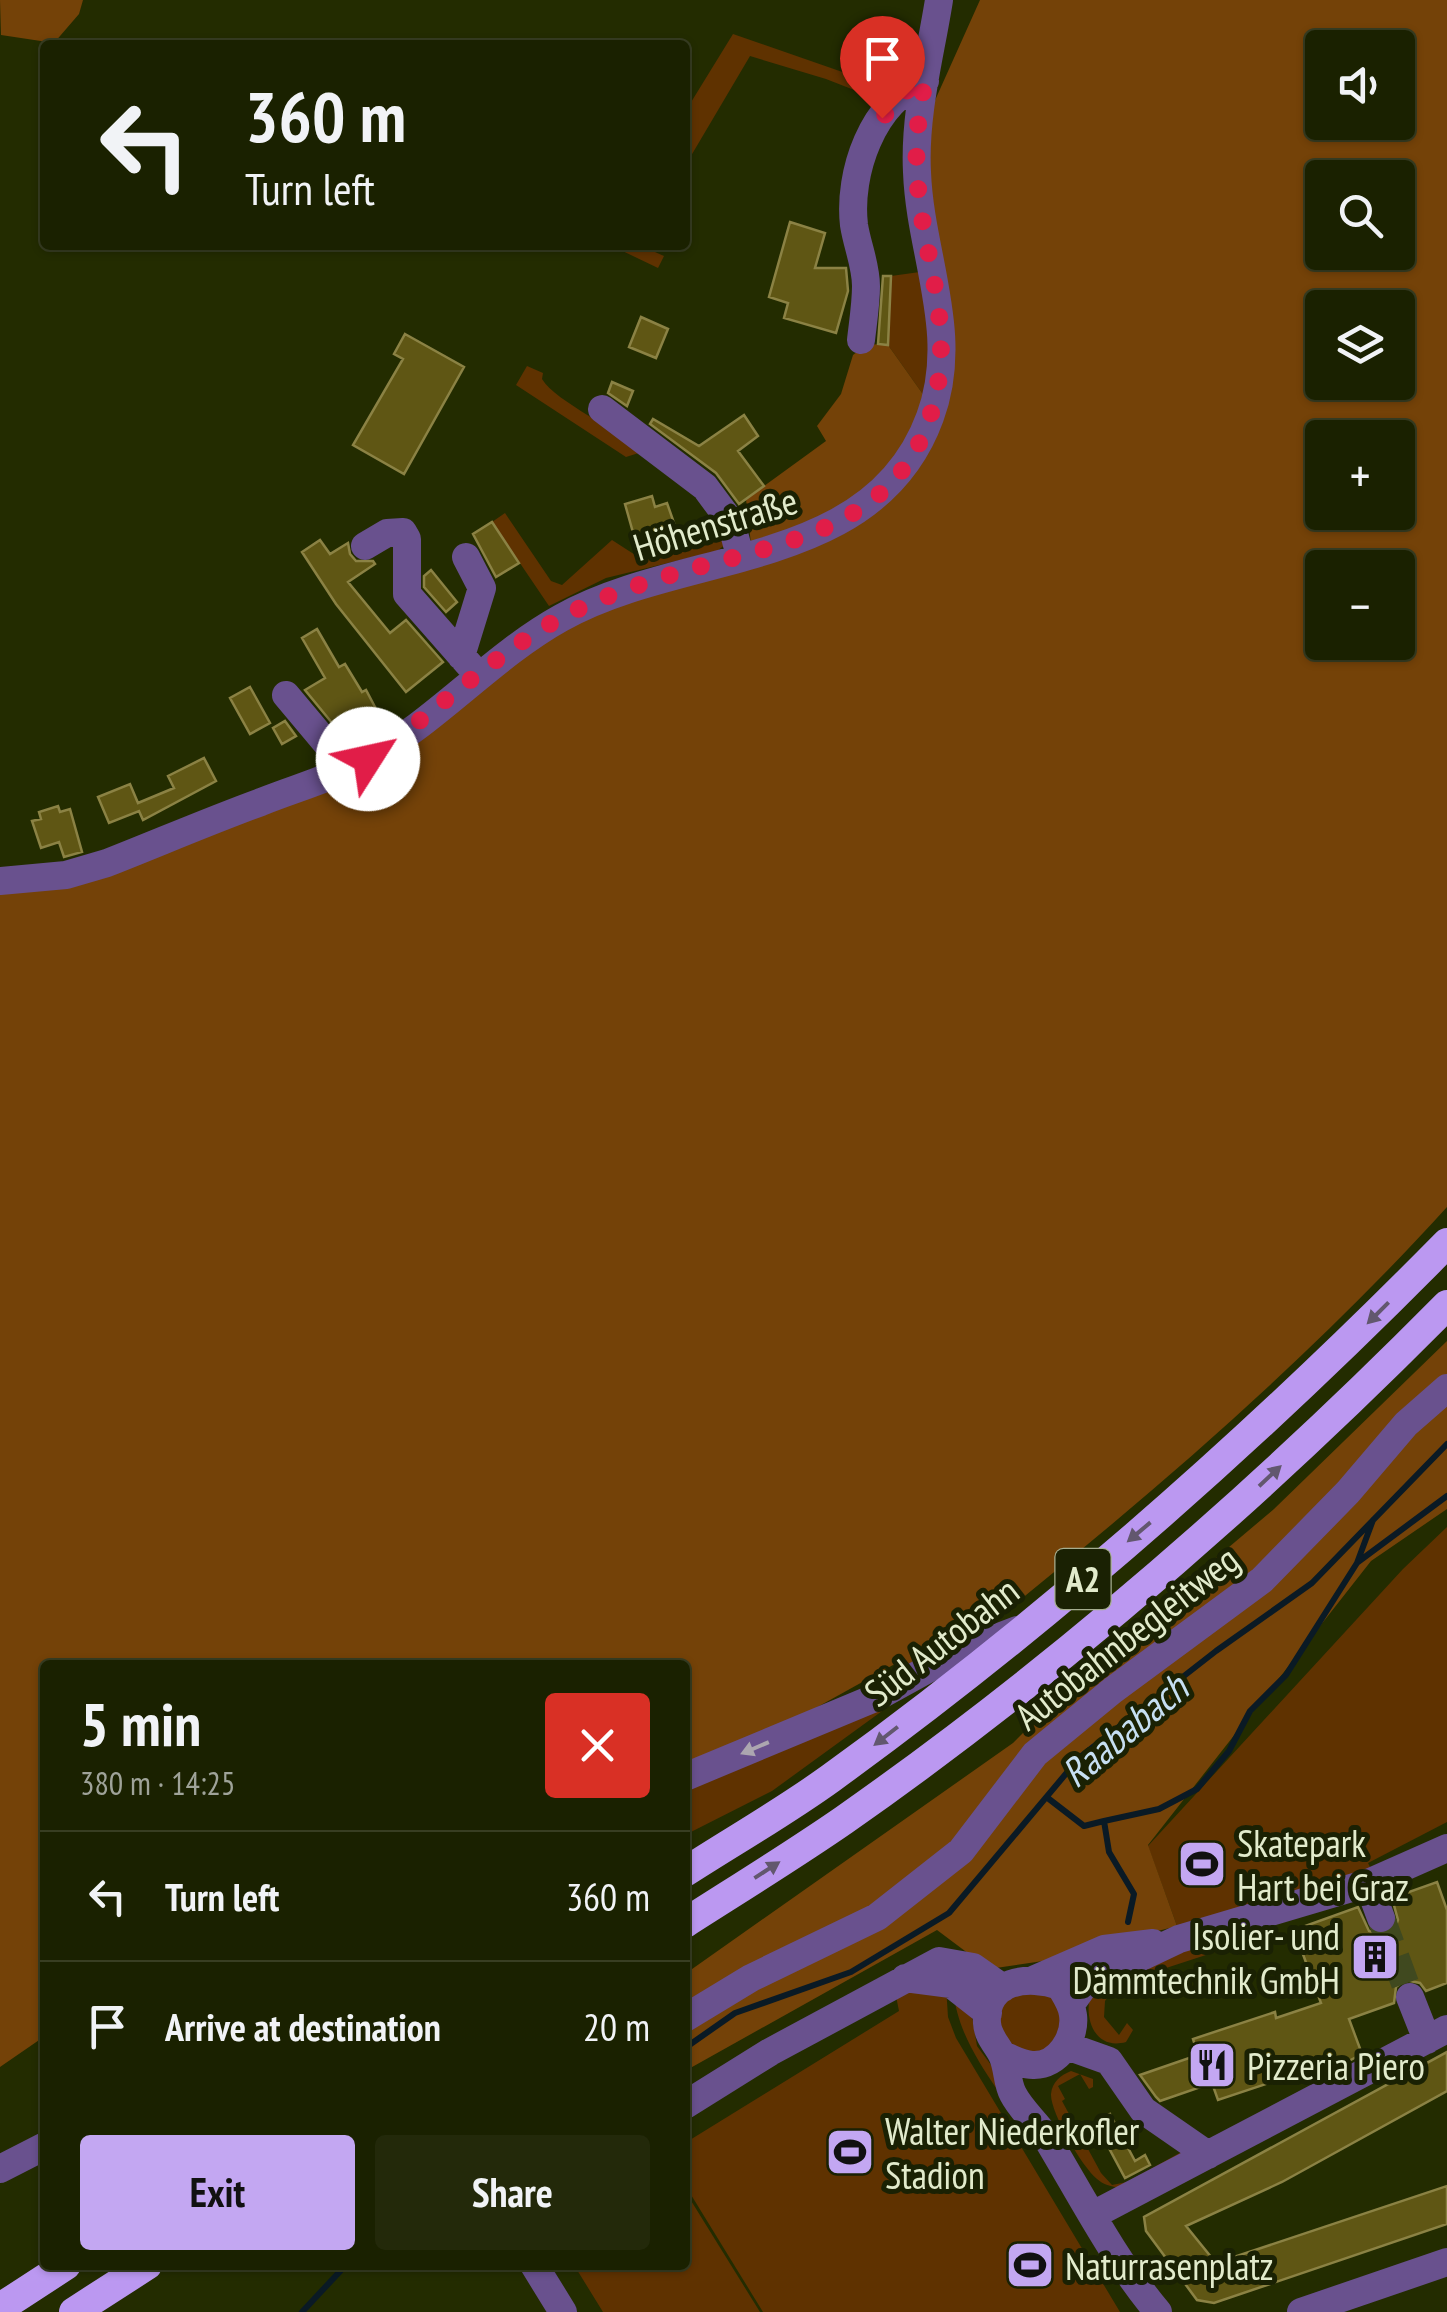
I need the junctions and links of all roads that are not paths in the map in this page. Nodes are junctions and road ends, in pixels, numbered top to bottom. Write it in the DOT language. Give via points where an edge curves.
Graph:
graph roads {
  1 [pos="940,0"];
  2 [pos="925,81"];
  3 [pos="861,340"];
  4 [pos="602,409"];
  5 [pos="365,546"];
  6 [pos="740,556"];
  7 [pos="466,557"];
  8 [pos="470,666"];
  9 [pos="286,695"];
  10 [pos="348,769"];
  11 [pos="0,881"];
  12 [pos="1447,1244"];
  13 [pos="1447,1305"];
  14 [pos="1447,1388"];
  15 [pos="1027,1626"];
  16 [pos="690,1775"];
  17 [pos="1447,1848"];
  18 [pos="690,1869"];
  19 [pos="1368,1883"];
  20 [pos="1381,1918"];
  21 [pos="690,1920"];
  22 [pos="1179,1939"];
  23 [pos="904,1978"];
  24 [pos="1036,1979"];
  25 [pos="1002,1988"];
  26 [pos="1410,1997"];
  27 [pos="1070,2004"];
  28 [pos="988,2013"];
  29 [pos="690,2015"];
  30 [pos="1437,2034"];
  31 [pos="1067,2046"];
  32 [pos="1002,2056"];
  33 [pos="1042,2064"];
  34 [pos="690,2102"];
  35 [pos="1040,2128"];
  36 [pos="40,2149"];
  37 [pos="1208,2155"];
  38 [pos="0,2169"];
  39 [pos="1094,2215"];
  40 [pos="1447,2262"];
  41 [pos="58,2270"];
  42 [pos="139,2270"];
  43 [pos="537,2270"];
  44 [pos="0,2308"];
  45 [pos="74,2312"];
  46 [pos="564,2312"];
  47 [pos="1158,2312"];
  48 [pos="1301,2312"];
  1 -- 2 [label="street, Höhenstraße"];
  2 -- 3 [label="street" via="911,86 882,118 857,172 854,218 866,284"];
  2 -- 6 [label="street, Höhenstraße" via="917,172 943,332 932,415 910,458 869,504 805,538"];
  4 -- 6 [label="street" via="705,487 725,510"];
  5 -- 8 [label="street" via="403,532 407,594"];
  6 -- 8 [label="street, Höhenstraße" via="590,603"];
  7 -- 8 [label="street" via="482,588"];
  8 -- 10 [label="street, Höhenstraße" via="398,739"];
  9 -- 10 [label="street"];
  10 -- 11 [label="street, Höhenstraße" via="106,863"];
  12 -- 15 [label="highway, Süd Autobahn / A2, one-way" via="1222,1460"];
  21 -- 13 [label="highway, A2, one-way" via="844,1820 1054,1661 1221,1522"];
  14 -- 29 [label="street, Autobahnbegleitweg" via="1262,1580 1035,1754 960,1851 877,1917"];
  15 -- 16 [label="street, one-way"];
  15 -- 18 [label="highway, Süd Autobahn / A2, one-way" via="830,1779"];
  17 -- 19 [label="street"];
  19 -- 20 [label="street"];
  19 -- 22 [label="street"];
  22 -- 24 [label="street" via="1104,1949"];
  22 -- 27 [label="street" via="1086,1983"];
  23 -- 25 [label="street" via="939,1961 973,1967"];
  23 -- 28 [label="street" via="951,1984"];
  23 -- 34 [label="street"];
  24 -- 25 [label="street"];
  24 -- 27 [label="street" via="1060,1986"];
  25 -- 28 [label="street"];
  26 -- 30 [label="street"];
  27 -- 31 [label="street" via="1074,2019"];
  28 -- 32 [label="street" via="992,2043"];
  30 -- 37 [label="street"];
  31 -- 33 [label="street"];
  31 -- 37 [label="street" via="1109,2061 1143,2110"];
  32 -- 33 [label="street"];
  32 -- 35 [label="street" via="1011,2092"];
  33 -- 35 [label="street"];
  35 -- 39 [label="street"];
  36 -- 38 [label="street"];
  37 -- 39 [label="street"];
  39 -- 47 [label="street"];
  40 -- 48 [label="street"];
  41 -- 44 [label="highway"];
  42 -- 45 [label="highway"];
  43 -- 46 [label="street"];
}
